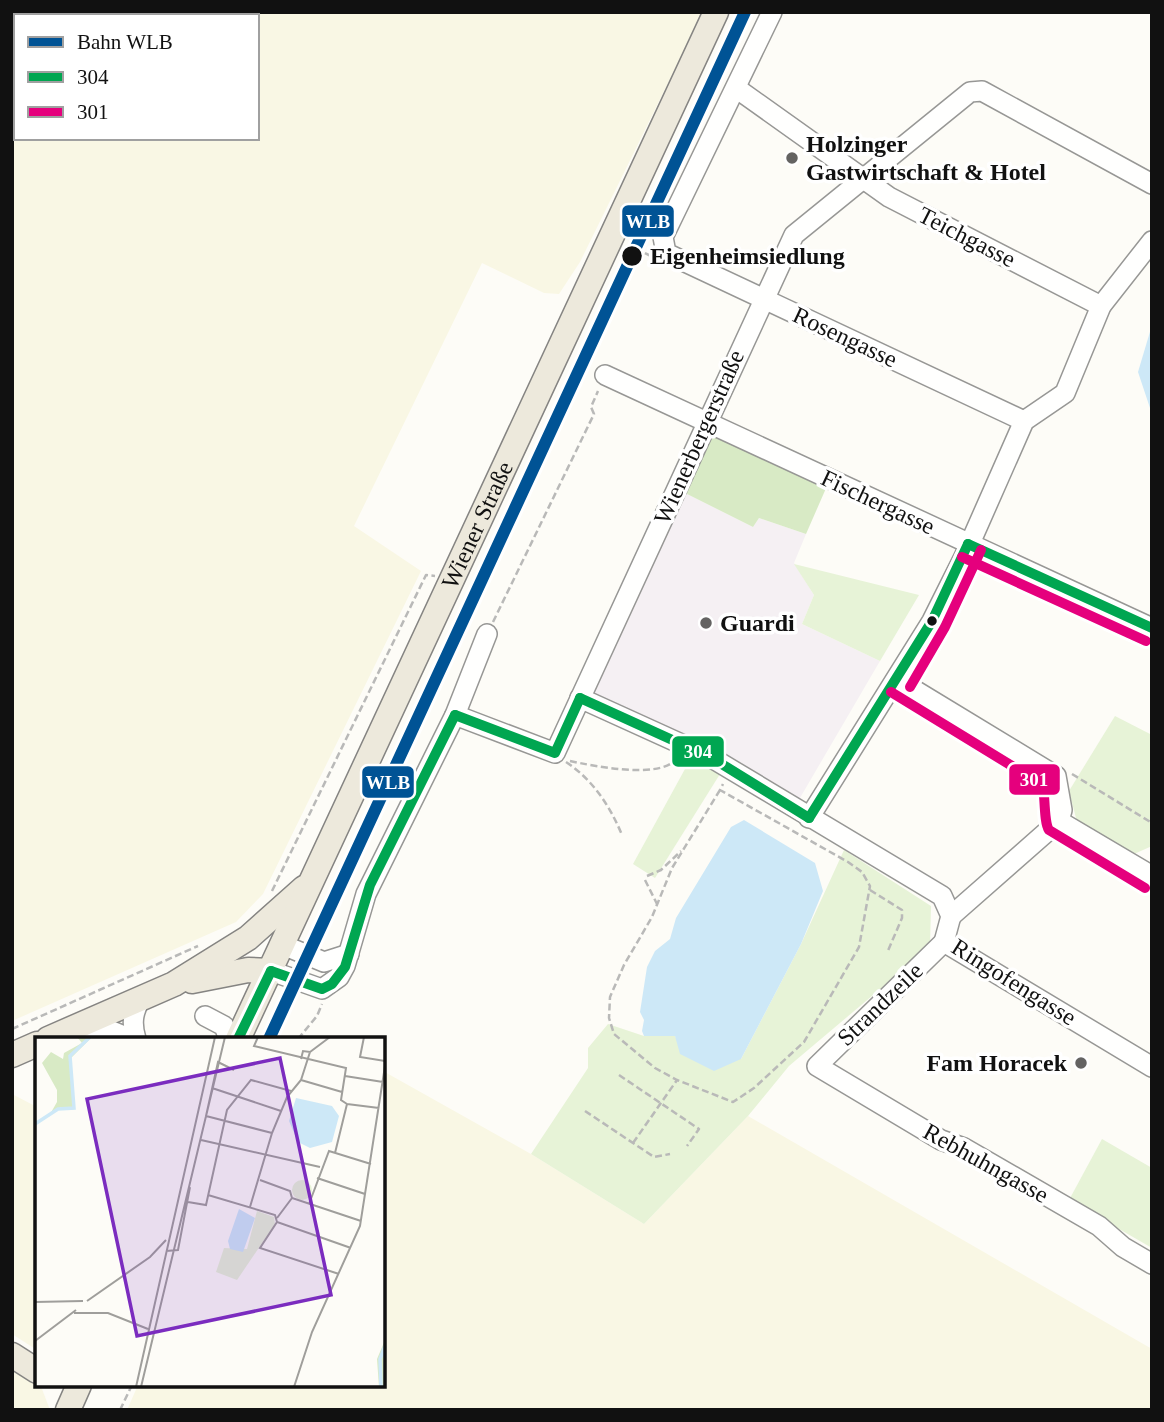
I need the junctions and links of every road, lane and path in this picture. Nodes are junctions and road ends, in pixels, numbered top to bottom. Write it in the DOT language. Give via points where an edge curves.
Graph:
graph roads {
  1 [pos="716,12"];
  2 [pos="772,12"];
  3 [pos="737,88"];
  4 [pos="861,180"];
  5 [pos="1152,184"];
  6 [pos="1152,241"];
  7 [pos="632,242"];
  8 [pos="654,255"];
  9 [pos="762,299"];
  10 [pos="1101,306"];
  11 [pos="605,375"];
  12 [pos="707,421"];
  13 [pos="1024,421"];
  14 [pos="968,544"];
  15 [pos="453,577"];
  16 [pos="1152,628"];
  17 [pos="487,634"];
  18 [pos="898,680"];
  19 [pos="580,698"];
  20 [pos="455,715"];
  21 [pos="681,752"];
  22 [pos="1072,774"];
  23 [pos="726,779"];
  24 [pos="810,818"];
  25 [pos="1059,821"];
  26 [pos="1152,822"];
  27 [pos="622,835"];
  28 [pos="685,845"];
  29 [pos="1150,873"];
  30 [pos="312,880"];
  31 [pos="870,890"];
  32 [pos="267,898"];
  33 [pos="657,904"];
  34 [pos="951,916"];
  35 [pos="944,942"];
  36 [pos="202,944"];
  37 [pos="283,945"];
  38 [pos="887,953"];
  39 [pos="349,954"];
  40 [pos="271,971"];
  41 [pos="174,984"];
  42 [pos="328,988"];
  43 [pos="141,998"];
  44 [pos="205,1016"];
  45 [pos="77,1026"];
  46 [pos="12,1029"];
  47 [pos="52,1037"];
  48 [pos="129,1037"];
  49 [pos="134,1037"];
  50 [pos="228,1037"];
  51 [pos="239,1037"];
  52 [pos="301,1037"];
  53 [pos="35,1045"];
  54 [pos="12,1055"];
  55 [pos="817,1066"];
  56 [pos="1152,1067"];
  57 [pos="619,1075"];
  58 [pos="677,1080"];
  59 [pos="661,1103"];
  60 [pos="584,1111"];
  61 [pos="633,1143"];
  62 [pos="687,1146"];
  63 [pos="670,1154"];
  64 [pos="1152,1264"];
  65 [pos="12,1355"];
  66 [pos="35,1370"];
  67 [pos="131,1387"];
  68 [pos="120,1410"];
  1 -- 15 [label="main road, Wiener Straße"];
  2 -- 3 [label="street"];
  3 -- 4 [label="street, Teichgasse"];
  3 -- 8 [label="street"];
  4 -- 5 [label="street, Wienerbergerstraße" via="976,90"];
  4 -- 9 [label="street, Wienerbergerstraße" via="794,235"];
  4 -- 10 [label="street, Teichgasse"];
  6 -- 10 [label="street"];
  7 -- 8 [label="path" via="630,246"];
  8 -- 9 [label="street, Rosengasse"];
  9 -- 12 [label="street, Wienerbergerstraße"];
  9 -- 13 [label="street, Rosengasse"];
  10 -- 13 [label="street" via="1065,393"];
  11 -- 12 [label="street, Fischergasse"];
  11 -- 17 [label="path" via="591,407 594,414"];
  12 -- 14 [label="street, Fischergasse"];
  12 -- 19 [label="street, Wienerbergerstraße"];
  13 -- 14 [label="street"];
  14 -- 16 [label="street, Fischergasse"];
  14 -- 18 [label="street"];
  15 -- 30 [label="main road, Wiener Straße"];
  15 -- 32 [label="path" via="426,575"];
  17 -- 20 [label="street"];
  18 -- 24 [label="street"];
  18 -- 25 [label="street" via="1056,776 1062,810"];
  19 -- 20 [label="street, Wienerbergerstraße" via="555,753"];
  19 -- 23 [label="street, Ringofengasse"];
  20 -- 39 [label="street" via="366,894"];
  21 -- 27 [label="path" via="671,765 646,770 563,760 600,794"];
  22 -- 26 [label="path"];
  23 -- 24 [label="street, Ringofengasse"];
  23 -- 28 [label="path"];
  23 -- 31 [label="path" via="848,862 867,879"];
  24 -- 34 [label="street, Ringofengasse" via="942,896"];
  25 -- 29 [label="street"];
  25 -- 34 [label="street"];
  28 -- 33 [label="path"];
  28 -- 33 [label="path" via="661,870 646,878"];
  30 -- 37 [label="main road, Wiener Straße"];
  30 -- 41 [label="main road" via="248,939"];
  31 -- 38 [label="path" via="902,910"];
  31 -- 58 [label="path" via="859,947 793,1055 733,1101"];
  33 -- 58 [label="path" via="615,983 609,1018 614,1034 633,1052"];
  34 -- 35 [label="street, Ringofengasse"];
  35 -- 55 [label="street, Strandzeile"];
  35 -- 56 [label="street, Ringofengasse"];
  36 -- 46 [label="path"];
  37 -- 39 [label="street" via="324,962"];
  37 -- 40 [label="main road, Wiener Straße"];
  39 -- 42 [label="street"];
  40 -- 41 [label="main road" via="248,970"];
  40 -- 42 [label="street"];
  40 -- 51 [label="main road, Wiener Straße"];
  41 -- 43 [label="main road"];
  42 -- 52 [label="path" via="317,1016"];
  43 -- 45 [label="main road"];
  43 -- 49 [label="street"];
  44 -- 50 [label="street" via="224,1026"];
  45 -- 47 [label="main road"];
  45 -- 48 [label="street"];
  53 -- 54 [label="main road"];
  55 -- 64 [label="street, Rebhuhngasse" via="1099,1226"];
  57 -- 59 [label="path"];
  58 -- 59 [label="path"];
  59 -- 61 [label="path"];
  59 -- 62 [label="path" via="699,1129"];
  60 -- 61 [label="path"];
  61 -- 63 [label="path" via="654,1157"];
  65 -- 66 [label="main road"];
  67 -- 68 [label="path"];
}
